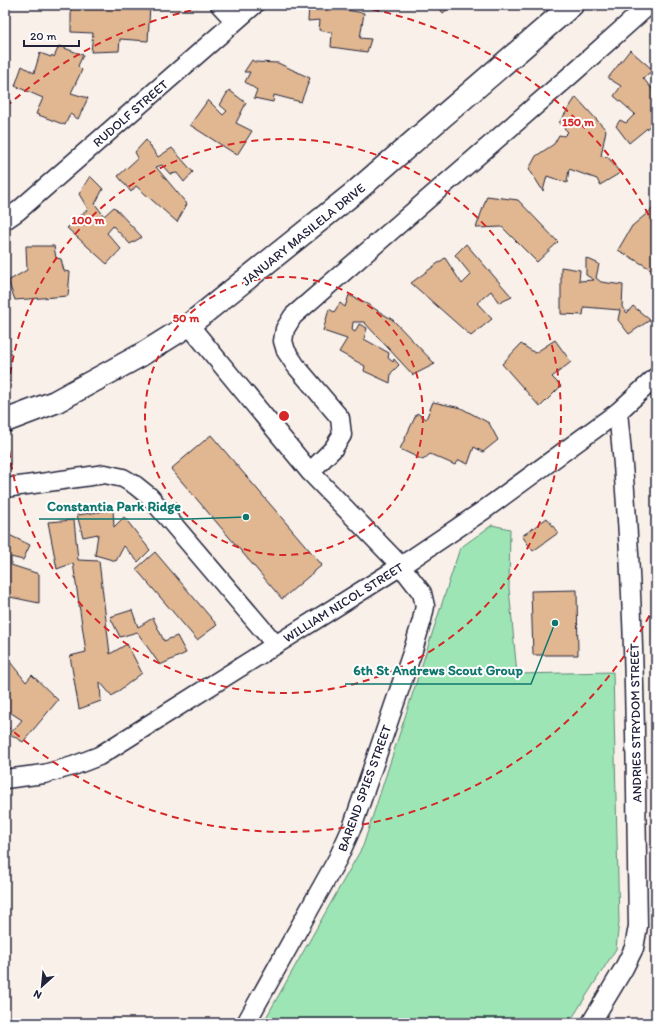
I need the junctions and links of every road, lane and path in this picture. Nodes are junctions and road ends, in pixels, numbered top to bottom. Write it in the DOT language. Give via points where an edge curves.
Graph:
graph roads {
  1 [pos="220,5"];
  2 [pos="254,5"];
  3 [pos="572,5"];
  4 [pos="648,5"];
  5 [pos="235,21"];
  6 [pos="5,220"];
  7 [pos="189,325"];
  8 [pos="656,377"];
  9 [pos="618,412"];
  10 [pos="5,421"];
  11 [pos="310,472"];
  12 [pos="5,488"];
  13 [pos="401,566"];
  14 [pos="275,644"];
  15 [pos="5,779"];
  16 [pos="246,1023"];
  17 [pos="590,1023"];
  1 -- 5 [label="street"];
  2 -- 5 [label="street, RUDOLF STREET"];
  3 -- 7 [label="main road, JANUARY MASILELA DRIVE" via="355,192"];
  4 -- 11 [label="street" via="293,316 283,341 286,351 340,418 342,435 333,449"];
  5 -- 6 [label="street, RUDOLF STREET" via="18,212"];
  7 -- 10 [label="main road, JANUARY MASILELA DRIVE" via="141,355 55,402"];
  7 -- 11 [label="street, BAREND SPIES STREET"];
  8 -- 9 [label="street, WILLIAM NICOL STREET"];
  9 -- 13 [label="street, WILLIAM NICOL STREET" via="484,510"];
  9 -- 17 [label="street, ANDRIES STRYDOM STREET" via="625,476 633,618 638,926 634,948"];
  11 -- 13 [label="street, BAREND SPIES STREET"];
  12 -- 14 [label="street" via="104,474 123,478 150,497"];
  13 -- 14 [label="street, WILLIAM NICOL STREET"];
  13 -- 16 [label="street, BAREND SPIES STREET" via="422,593 422,620 362,800 341,852"];
  14 -- 15 [label="street, WILLIAM NICOL STREET" via="98,756 44,774"];
}
